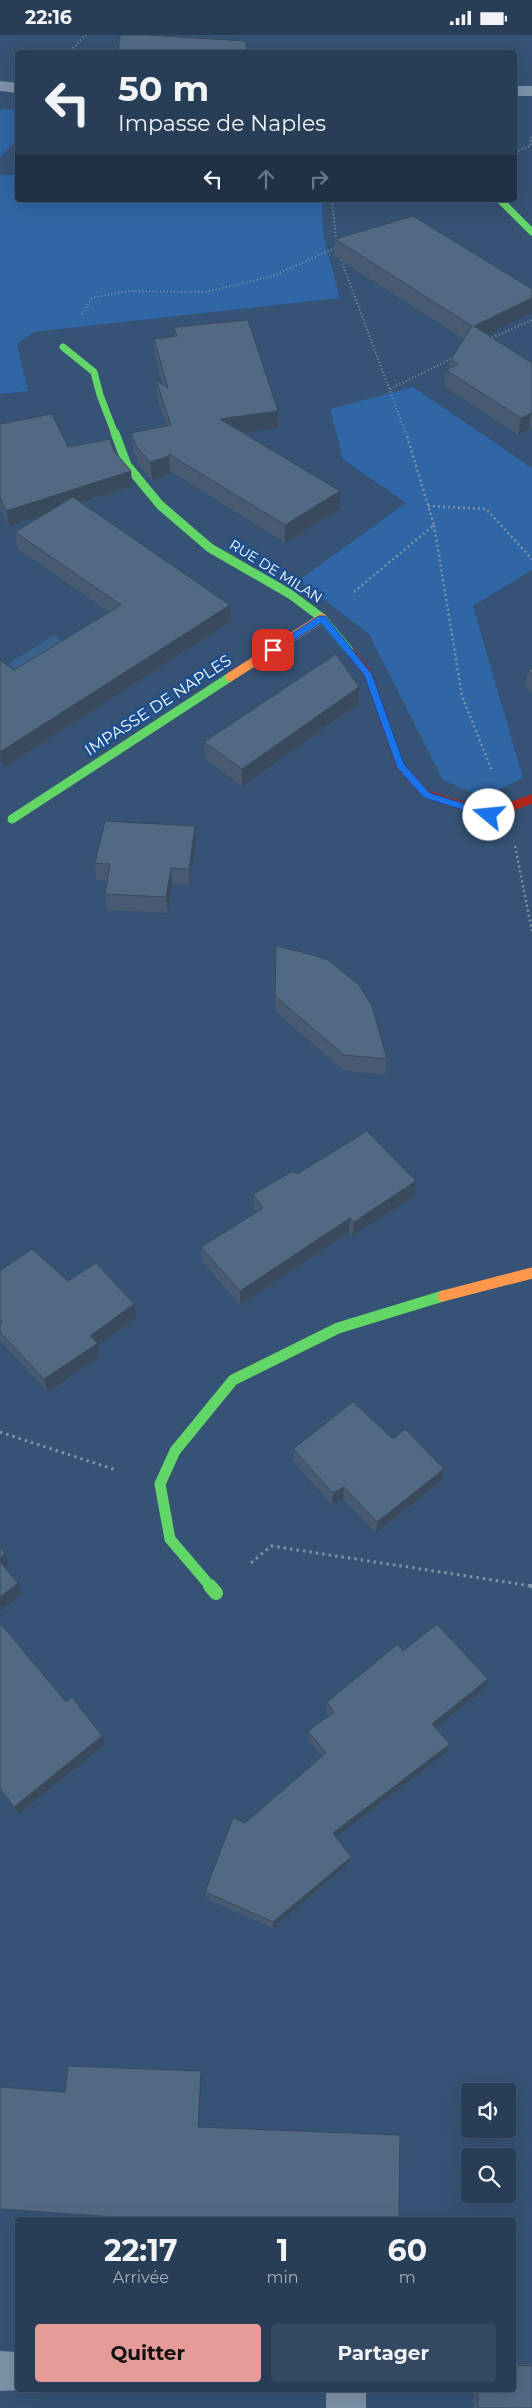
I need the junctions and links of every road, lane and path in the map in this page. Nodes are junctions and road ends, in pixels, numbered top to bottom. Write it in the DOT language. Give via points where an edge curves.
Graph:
graph roads {
  1 [pos="86,35"];
  2 [pos="71,50"];
  3 [pos="0,86"];
  4 [pos="15,87"];
  5 [pos="517,91"];
  6 [pos="532,91"];
  7 [pos="532,135"];
  8 [pos="517,151"];
  9 [pos="332,202"];
  10 [pos="502,202"];
  11 [pos="532,232"];
  12 [pos="337,247"];
  13 [pos="532,320"];
  14 [pos="487,340"];
  15 [pos="63,347"];
  16 [pos="460,354"];
  17 [pos="390,389"];
  18 [pos="428,506"];
  19 [pos="434,525"];
  20 [pos="532,559"];
  21 [pos="322,618"];
  22 [pos="532,799"];
  23 [pos="507,808"];
  24 [pos="12,819"];
  25 [pos="532,931"];
  26 [pos="532,1273"];
  27 [pos="0,1433"];
  28 [pos="160,1484"];
  29 [pos="532,1586"];
  30 [pos="216,1593"];
  31 [pos="0,2371"];
  32 [pos="15,2372"];
  33 [pos="346,2392"];
  34 [pos="346,2408"];
  1 -- 2 [label="path"];
  3 -- 4 [label="street"];
  5 -- 6 [label="street"];
  7 -- 8 [label="path" via="530,146"];
  9 -- 12 [label="path"];
  10 -- 11 [label="street"];
  12 -- 15 [label="path" via="273,276 206,292 127,291 92,297"];
  12 -- 17 [label="path"];
  13 -- 14 [label="path"];
  15 -- 21 [label="street, RUE DE MILAN" via="94,372 127,465 160,505 210,548 290,594"];
  16 -- 17 [label="path"];
  17 -- 18 [label="path"];
  18 -- 19 [label="path"];
  18 -- 20 [label="path" via="486,509"];
  19 -- 21 [label="path"];
  19 -- 23 [label="path" via="462,696"];
  21 -- 23 [label="street, RUE DE MILAN" via="368,674 400,766 427,795 489,815"];
  21 -- 24 [label="street, IMPASSE DE NAPLES"];
  22 -- 23 [label="street, RUE DE MILAN"];
  23 -- 25 [label="path"];
  26 -- 28 [label="street" via="472,1287 338,1328 233,1380 175,1451"];
  27 -- 28 [label="path"];
  28 -- 30 [label="street" via="170,1539"];
  29 -- 30 [label="path" via="271,1546"];
  31 -- 32 [label="street"];
  33 -- 34 [label="street"];
}
